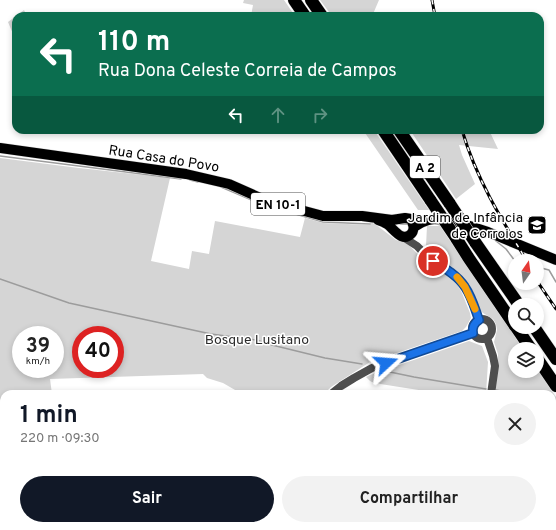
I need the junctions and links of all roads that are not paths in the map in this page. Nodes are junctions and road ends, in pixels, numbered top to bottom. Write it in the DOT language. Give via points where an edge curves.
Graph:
graph roads {
  1 [pos="294,0"];
  2 [pos="311,0"];
  3 [pos="302,12"];
  4 [pos="319,12"];
  5 [pos="386,134"];
  6 [pos="403,134"];
  7 [pos="0,148"];
  8 [pos="374,218"];
  9 [pos="404,219"];
  10 [pos="423,221"];
  11 [pos="413,229"];
  12 [pos="399,234"];
  13 [pos="417,246"];
  14 [pos="556,260"];
  15 [pos="514,298"];
  16 [pos="508,316"];
  17 [pos="479,320"];
  18 [pos="473,333"];
  19 [pos="539,334"];
  20 [pos="486,338"];
  21 [pos="556,359"];
  22 [pos="544,368"];
  23 [pos="556,386"];
  24 [pos="336,390"];
  25 [pos="492,390"];
  1 -- 3 [label="highway"];
  2 -- 4 [label="highway"];
  5 -- 16 [label="highway, A 2, bridge"];
  6 -- 15 [label="highway, A 2, bridge"];
  7 -- 8 [label="main road, Rua Casa do Povo / EN 10-1" via="186,174 228,184 267,201 323,216"];
  8 -- 9 [label="main road, Rua Casa do Povo / EN 10-1"];
  8 -- 12 [label="main road, Rua Casa do Povo / EN 10-1"];
  9 -- 10 [label="main road, Rua Casa do Povo / EN 10-1"];
  9 -- 11 [label="main road" via="412,222"];
  9 -- 12 [label="main road" via="396,223"];
  10 -- 11 [label="main road, Rua Casa do Povo / EN 10-1"];
  10 -- 14 [label="main road, Rua Casa do Povo / EN 10-1" via="445,218 488,232"];
  11 -- 12 [label="main road, EN 10-1" via="409,235"];
  11 -- 13 [label="street"];
  12 -- 13 [label="street"];
  13 -- 17 [label="street" via="451,272 465,287"];
  17 -- 18 [label="street" via="473,327"];
  17 -- 20 [label="street" via="485,320 492,327"];
  18 -- 20 [label="street" via="480,339"];
  18 -- 24 [label="street" via="372,368"];
  19 -- 21 [label="highway"];
  20 -- 25 [label="street" via="495,366"];
  22 -- 23 [label="highway"];
}
